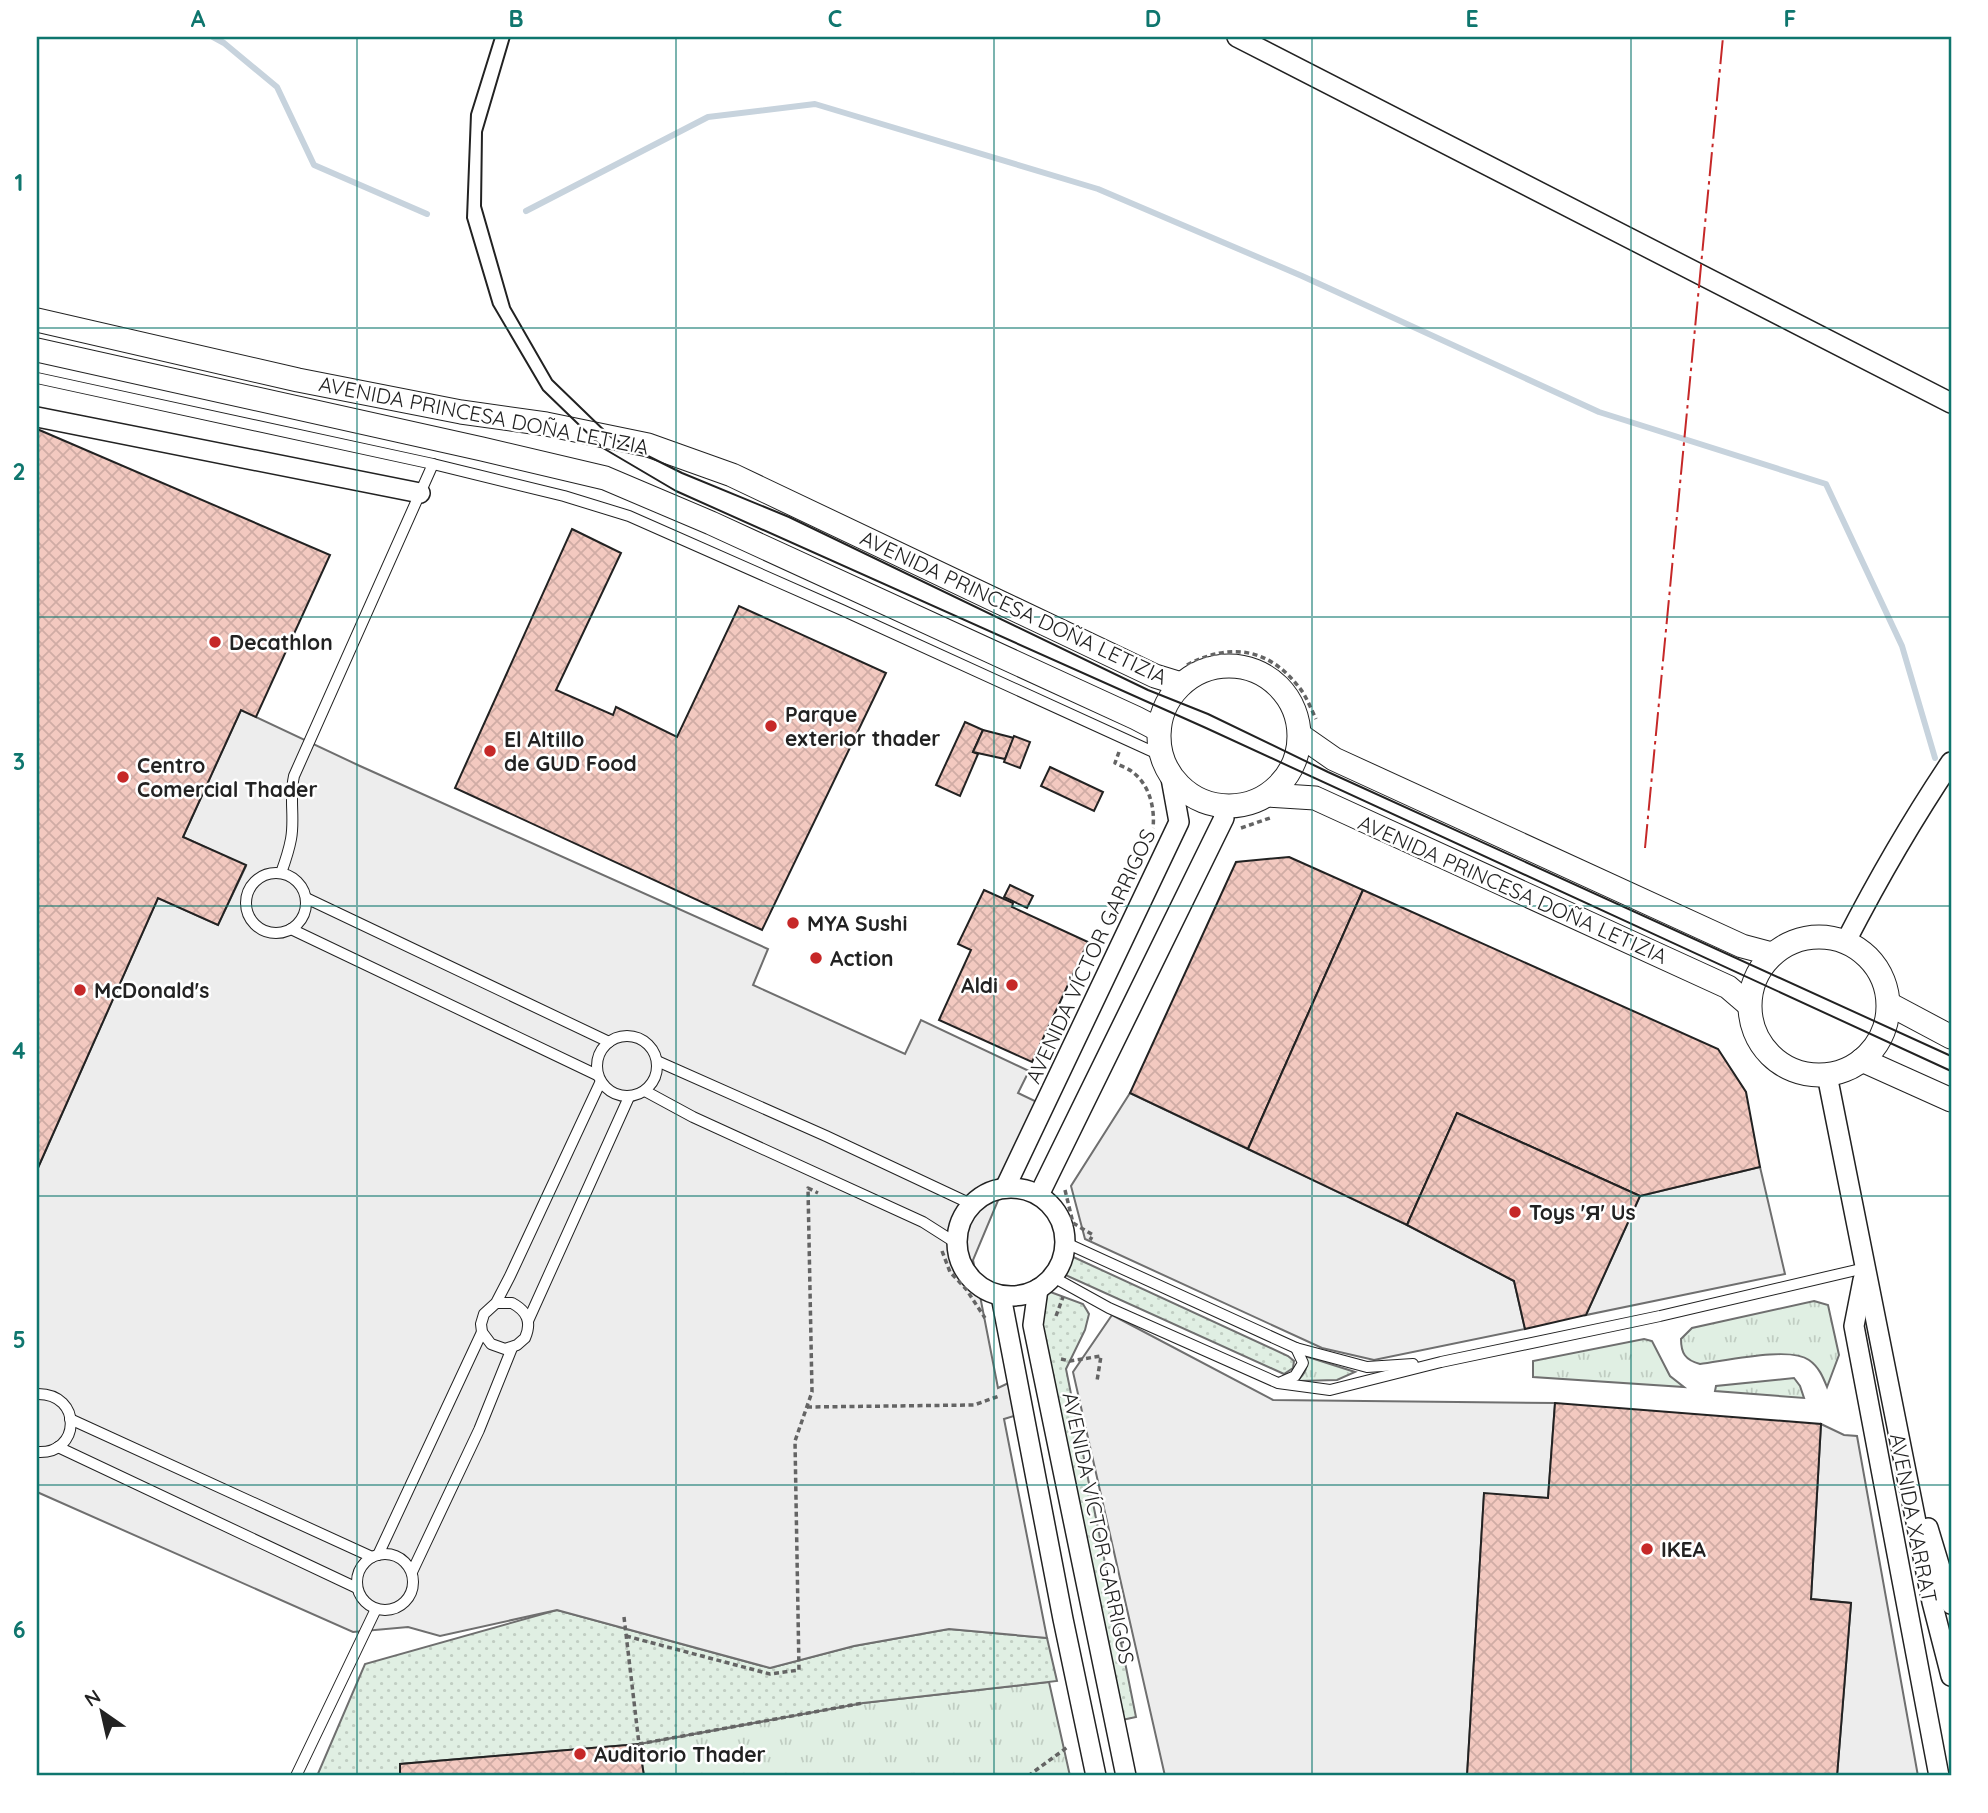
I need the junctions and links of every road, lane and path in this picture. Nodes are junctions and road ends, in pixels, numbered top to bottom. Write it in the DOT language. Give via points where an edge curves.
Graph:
graph roads {
  1 [pos="1237,37"];
  2 [pos="37,320"];
  3 [pos="37,350"];
  4 [pos="37,378"];
  5 [pos="1951,402"];
  6 [pos="37,418"];
  7 [pos="433,464"];
  8 [pos="420,493"];
  9 [pos="1179,676"];
  10 [pos="1309,728"];
  11 [pos="1159,730"];
  12 [pos="1160,755"];
  13 [pos="1951,762"];
  14 [pos="1171,778"];
  15 [pos="1270,806"];
  16 [pos="1222,807"];
  17 [pos="1234,838"];
  18 [pos="281,873"];
  19 [pos="306,898"];
  20 [pos="291,929"];
  21 [pos="1846,941"];
  22 [pos="1772,954"];
  23 [pos="1889,1004"];
  24 [pos="1749,1005"];
  25 [pos="1951,1037"];
  26 [pos="608,1042"];
  27 [pos="1862,1060"];
  28 [pos="657,1061"];
  29 [pos="1827,1075"];
  30 [pos="599,1079"];
  31 [pos="645,1091"];
  32 [pos="629,1097"];
  33 [pos="1951,1100"];
  34 [pos="1005,1188"];
  35 [pos="1039,1195"];
  36 [pos="827,1197"];
  37 [pos="971,1204"];
  38 [pos="956,1243"];
  39 [pos="1066,1243"];
  40 [pos="932,1245"];
  41 [pos="1865,1268"];
  42 [pos="1045,1283"];
  43 [pos="1001,1296"];
  44 [pos="496,1303"];
  45 [pos="985,1319"];
  46 [pos="528,1321"];
  47 [pos="482,1332"];
  48 [pos="512,1348"];
  49 [pos="1296,1348"];
  50 [pos="1061,1359"];
  51 [pos="1441,1362"];
  52 [pos="1097,1381"];
  53 [pos="1278,1383"];
  54 [pos="1888,1389"];
  55 [pos="37,1394"];
  56 [pos="1004,1394"];
  57 [pos="807,1407"];
  58 [pos="71,1419"];
  59 [pos="58,1447"];
  60 [pos="37,1452"];
  61 [pos="375,1556"];
  62 [pos="412,1572"];
  63 [pos="357,1588"];
  64 [pos="1951,1604"];
  65 [pos="376,1609"];
  66 [pos="624,1617"];
  67 [pos="626,1636"];
  68 [pos="1130,1641"];
  69 [pos="1112,1643"];
  70 [pos="1951,1676"];
  71 [pos="863,1703"];
  72 [pos="1074,1743"];
  73 [pos="296,1776"];
  74 [pos="910,1776"];
  75 [pos="920,1776"];
  76 [pos="1028,1776"];
  77 [pos="1096,1776"];
  78 [pos="1126,1776"];
  79 [pos="1939,1776"];
  1 -- 5 [label="street"];
  2 -- 9 [label="street, AVENIDA PRINCESA DOÑA LETIZIA" via="298,380 648,445 732,475 1155,676"];
  3 -- 11 [label="street, AVENIDA PRINCESA DOÑA LETIZIA" via="605,478"];
  4 -- 7 [label="lane"];
  6 -- 8 [label="street"];
  7 -- 8 [label="lane"];
  7 -- 12 [label="lane" via="629,516"];
  8 -- 18 [label="lane" via="294,776 291,839"];
  9 -- 10 [label="street" via="1219,666 1245,667 1268,677 1286,694"];
  9 -- 10 [label="path" via="1206,655 1252,652 1272,661 1298,686"];
  9 -- 11 [label="street"];
  10 -- 15 [label="street"];
  10 -- 22 [label="street, AVENIDA PRINCESA DOÑA LETIZIA" via="1334,759 1742,946"];
  11 -- 12 [label="street"];
  12 -- 14 [label="street"];
  13 -- 21 [label="street" via="1881,874"];
  14 -- 16 [label="street" via="1198,801"];
  14 -- 34 [label="street, AVENIDA VÍCTOR GARRIGOS" via="1179,822"];
  15 -- 16 [label="street"];
  15 -- 17 [label="path"];
  15 -- 24 [label="street, AVENIDA PRINCESA DOÑA LETIZIA" via="1315,798 1728,987"];
  16 -- 35 [label="street" via="1224,818"];
  18 -- 19 [label="lane" via="295,879"];
  18 -- 20 [label="lane" via="261,876 245,902 252,922 267,932"];
  19 -- 20 [label="lane" via="303,916"];
  19 -- 26 [label="lane"];
  20 -- 30 [label="lane"];
  21 -- 22 [label="street" via="1820,936 1794,940"];
  21 -- 23 [label="street" via="1876,967"];
  22 -- 24 [label="street" via="1755,977"];
  23 -- 25 [label="street"];
  23 -- 27 [label="street" via="1882,1035"];
  24 -- 29 [label="street" via="1752,1025 1772,1058 1789,1069"];
  26 -- 28 [label="lane" via="631,1036 642,1040"];
  26 -- 30 [label="lane" via="596,1062"];
  27 -- 29 [label="street"];
  27 -- 33 [label="street"];
  28 -- 31 [label="lane" via="653,1083"];
  28 -- 37 [label="lane"];
  29 -- 41 [label="street, AVENIDA XARRAT"];
  30 -- 32 [label="lane" via="613,1094"];
  30 -- 44 [label="lane"];
  31 -- 32 [label="lane"];
  31 -- 38 [label="lane" via="923,1222"];
  32 -- 46 [label="lane"];
  34 -- 35 [label="street"];
  34 -- 37 [label="street"];
  35 -- 39 [label="street" via="1063,1224"];
  36 -- 57 [label="path" via="808,1188 813,1392"];
  37 -- 38 [label="street" via="959,1224"];
  38 -- 43 [label="street" via="970,1278"];
  39 -- 42 [label="street" via="1062,1262"];
  39 -- 49 [label="lane"];
  40 -- 45 [label="path" via="942,1251 950,1272"];
  41 -- 51 [label="lane"];
  41 -- 54 [label="street, AVENIDA XARRAT"];
  41 -- 79 [label="street, AVENIDA XARRAT" via="1854,1326"];
  42 -- 43 [label="street" via="1020,1296"];
  42 -- 53 [label="lane"];
  42 -- 78 [label="street, AVENIDA VÍCTOR GARRIGOS" via="1033,1325"];
  43 -- 77 [label="street"];
  44 -- 46 [label="lane" via="512,1303"];
  44 -- 47 [label="lane" via="484,1314"];
  46 -- 48 [label="lane" via="525,1338"];
  47 -- 48 [label="lane" via="498,1348"];
  47 -- 61 [label="lane"];
  48 -- 62 [label="lane"];
  49 -- 51 [label="lane" via="1367,1367"];
  49 -- 53 [label="lane" via="1303,1363 1295,1376"];
  50 -- 52 [label="path" via="1101,1356"];
  51 -- 53 [label="lane" via="1330,1390"];
  54 -- 64 [label="street, AVENIDA XARRAT"];
  54 -- 70 [label="street, AVENIDA XARRAT"];
  55 -- 58 [label="lane" via="54,1396"];
  56 -- 57 [label="path" via="974,1405"];
  57 -- 67 [label="path" via="795,1441 799,1670 770,1674"];
  58 -- 59 [label="lane" via="68,1435"];
  58 -- 61 [label="lane"];
  59 -- 60 [label="lane"];
  59 -- 63 [label="lane"];
  61 -- 62 [label="lane" via="394,1555"];
  61 -- 63 [label="lane" via="358,1573"];
  62 -- 65 [label="lane" via="412,1593 406,1602 387,1611"];
  63 -- 65 [label="lane" via="364,1601"];
  65 -- 73 [label="lane"];
  66 -- 67 [label="path"];
  67 -- 71 [label="path" via="639,1744"];
  68 -- 69 [label="path"];
  72 -- 76 [label="path"];
  74 -- 75 [label="path"];
}
